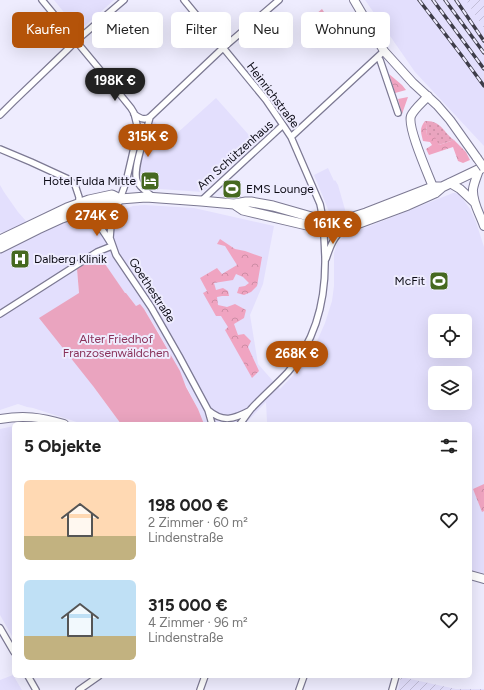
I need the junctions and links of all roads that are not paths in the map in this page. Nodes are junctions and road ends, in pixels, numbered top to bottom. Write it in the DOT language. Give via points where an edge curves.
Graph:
graph roads {
  1 [pos="42,0"];
  2 [pos="124,0"];
  3 [pos="184,0"];
  4 [pos="279,0"];
  5 [pos="354,0"];
  6 [pos="52,12"];
  7 [pos="194,12"];
  8 [pos="84,34"];
  9 [pos="231,41"];
  10 [pos="69,48"];
  11 [pos="82,48"];
  12 [pos="223,48"];
  13 [pos="384,51"];
  14 [pos="378,57"];
  15 [pos="428,96"];
  16 [pos="134,113"];
  17 [pos="398,113"];
  18 [pos="0,115"];
  19 [pos="150,117"];
  20 [pos="283,125"];
  21 [pos="291,137"];
  22 [pos="0,148"];
  23 [pos="482,168"];
  24 [pos="441,186"];
  25 [pos="154,198"];
  26 [pos="120,199"];
  27 [pos="201,200"];
  28 [pos="79,203"];
  29 [pos="474,203"];
  30 [pos="77,213"];
  31 [pos="323,223"];
  32 [pos="484,226"];
  33 [pos="345,227"];
  34 [pos="0,240"];
  35 [pos="112,246"];
  36 [pos="0,248"];
  37 [pos="325,263"];
  38 [pos="0,314"];
  39 [pos="208,410"];
  40 [pos="251,410"];
  41 [pos="0,419"];
  42 [pos="55,422"];
  43 [pos="211,422"];
  44 [pos="242,422"];
  45 [pos="472,576"];
  46 [pos="484,579"];
  47 [pos="0,628"];
  48 [pos="12,649"];
  49 [pos="29,678"];
  50 [pos="96,678"];
  51 [pos="205,678"];
  52 [pos="303,678"];
  53 [pos="395,678"];
  54 [pos="36,690"];
  55 [pos="79,690"];
  56 [pos="200,690"];
  57 [pos="299,690"];
  58 [pos="392,690"];
  1 -- 6 [label="street"];
  2 -- 8 [label="street"];
  3 -- 7 [label="street, Heinrichstraße"];
  4 -- 9 [label="street"];
  5 -- 13 [label="main road"];
  10 -- 18 [label="street"];
  11 -- 16 [label="street"];
  12 -- 19 [label="street"];
  12 -- 20 [label="street, Heinrichstraße"];
  13 -- 14 [label="street, Am Schützenhaus"];
  13 -- 15 [label="main road"];
  14 -- 17 [label="street"];
  14 -- 21 [label="street, Am Schützenhaus"];
  15 -- 23 [label="main road, bridge" via="450,120"];
  15 -- 24 [label="main road" via="412,115 410,122 415,139"];
  16 -- 19 [label="street" via="143,119"];
  16 -- 26 [label="street, Goethestraße" via="137,125 136,139"];
  19 -- 25 [label="street" via="136,176 138,183"];
  20 -- 21 [label="street, Heinrichstraße"];
  20 -- 27 [label="street, Am Schützenhaus"];
  21 -- 31 [label="street, Heinrichstraße" via="320,204"];
  22 -- 28 [label="street" via="68,179 75,185"];
  23 -- 24 [label="main road"];
  23 -- 29 [label="main road" via="474,187"];
  24 -- 29 [label="main road" via="460,189"];
  24 -- 31 [label="main road" via="358,216"];
  24 -- 33 [label="main road" via="435,193 408,205"];
  25 -- 26 [label="main road"];
  25 -- 27 [label="main road"];
  26 -- 28 [label="main road" via="112,195"];
  26 -- 30 [label="main road" via="113,204"];
  26 -- 35 [label="street, Goethestraße" via="111,225"];
  27 -- 31 [label="main road" via="234,204 243,210 312,226"];
  28 -- 34 [label="main road"];
  29 -- 32 [label="main road"];
  30 -- 35 [label="street, Goethestraße" via="94,220"];
  30 -- 36 [label="main road"];
  31 -- 33 [label="main road" via="330,228"];
  31 -- 37 [label="street, Heinrichstraße"];
  33 -- 37 [label="street, Heinrichstraße" via="330,245"];
  35 -- 38 [label="street" via="97,252"];
  35 -- 39 [label="street, Goethestraße" via="151,307"];
  37 -- 40 [label="street, Heinrichstraße" via="322,303 310,338 288,371"];
  39 -- 40 [label="street" via="218,417 228,419"];
  39 -- 43 [label="street, Goethestraße"];
  40 -- 44 [label="street, Heinrichstraße"];
  41 -- 42 [label="main road" via="20,416"];
  45 -- 46 [label="main road"];
  47 -- 48 [label="street"];
  49 -- 54 [label="street"];
  50 -- 55 [label="street"];
  51 -- 56 [label="street"];
  52 -- 57 [label="street"];
  53 -- 58 [label="street"];
}
